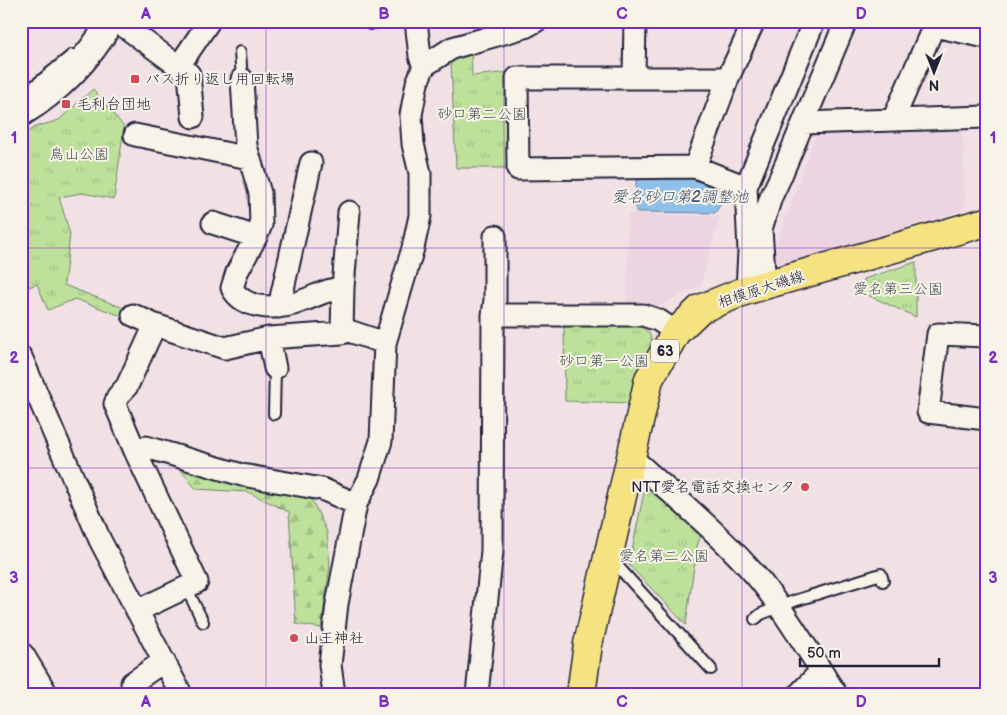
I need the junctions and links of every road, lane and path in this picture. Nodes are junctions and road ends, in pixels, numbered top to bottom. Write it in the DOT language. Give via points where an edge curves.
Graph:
graph roads {
  1 [pos="111,21"];
  2 [pos="117,21"];
  3 [pos="207,21"];
  4 [pos="382,21"];
  5 [pos="416,21"];
  6 [pos="635,21"];
  7 [pos="754,21"];
  8 [pos="814,21"];
  9 [pos="846,21"];
  10 [pos="528,23"];
  11 [pos="370,24"];
  12 [pos="935,24"];
  13 [pos="986,37"];
  14 [pos="240,52"];
  15 [pos="179,66"];
  16 [pos="424,66"];
  17 [pos="634,77"];
  18 [pos="728,78"];
  19 [pos="242,79"];
  20 [pos="50,107"];
  21 [pos="22,113"];
  22 [pos="986,117"];
  23 [pos="193,118"];
  24 [pos="893,120"];
  25 [pos="802,123"];
  26 [pos="135,135"];
  27 [pos="250,158"];
  28 [pos="311,163"];
  29 [pos="695,166"];
  30 [pos="746,187"];
  31 [pos="349,212"];
  32 [pos="986,222"];
  33 [pos="213,223"];
  34 [pos="495,236"];
  35 [pos="256,237"];
  36 [pos="343,288"];
  37 [pos="756,288"];
  38 [pos="279,307"];
  39 [pos="133,315"];
  40 [pos="493,315"];
  41 [pos="155,325"];
  42 [pos="676,332"];
  43 [pos="342,333"];
  44 [pos="986,336"];
  45 [pos="269,338"];
  46 [pos="385,344"];
  47 [pos="21,357"];
  48 [pos="275,368"];
  49 [pos="274,414"];
  50 [pos="986,419"];
  51 [pos="135,451"];
  52 [pos="630,456"];
  53 [pos="356,504"];
  54 [pos="608,555"];
  55 [pos="883,581"];
  56 [pos="186,587"];
  57 [pos="779,607"];
  58 [pos="137,611"];
  59 [pos="755,619"];
  60 [pos="203,622"];
  61 [pos="21,656"];
  62 [pos="164,662"];
  63 [pos="711,670"];
  64 [pos="821,671"];
  65 [pos="132,683"];
  66 [pos="44,694"];
  67 [pos="182,694"];
  68 [pos="334,694"];
  69 [pos="477,694"];
  70 [pos="581,694"];
  71 [pos="799,694"];
  72 [pos="836,694"];
  1 -- 21 [label="street" via="84,65"];
  2 -- 15 [label="street"];
  3 -- 15 [label="street"];
  4 -- 11 [label="lane"];
  5 -- 16 [label="street"];
  6 -- 17 [label="street"];
  7 -- 18 [label="street"];
  8 -- 30 [label="street"];
  9 -- 25 [label="street"];
  10 -- 16 [label="street" via="452,48"];
  12 -- 13 [label="street"];
  12 -- 24 [label="street"];
  14 -- 19 [label="lane"];
  15 -- 23 [label="street" via="190,74"];
  16 -- 46 [label="street" via="405,100 411,115 420,173 420,216"];
  17 -- 18 [label="street"];
  17 -- 29 [label="street" via="518,78 518,169"];
  18 -- 29 [label="street"];
  19 -- 27 [label="street" via="246,146"];
  20 -- 21 [label="lane"];
  22 -- 24 [label="street"];
  24 -- 25 [label="street"];
  25 -- 37 [label="street" via="761,229"];
  26 -- 27 [label="street"];
  27 -- 35 [label="street" via="260,193 260,225"];
  28 -- 38 [label="street"];
  29 -- 30 [label="street"];
  30 -- 37 [label="street" via="749,250"];
  31 -- 36 [label="street"];
  32 -- 37 [label="main road, 相模原大磯線 / 63"];
  33 -- 35 [label="street"];
  34 -- 40 [label="street"];
  35 -- 38 [label="street" via="232,288 237,296 252,305"];
  36 -- 38 [label="street" via="330,289 301,302"];
  36 -- 43 [label="street"];
  37 -- 42 [label="main road, 相模原大磯線 / 63" via="700,309"];
  39 -- 41 [label="street"];
  40 -- 42 [label="street" via="643,315"];
  40 -- 69 [label="street" via="492,551"];
  41 -- 45 [label="street" via="225,348"];
  41 -- 51 [label="street" via="116,404"];
  42 -- 52 [label="main road, 相模原大磯線 / 63" via="650,379"];
  43 -- 45 [label="street"];
  43 -- 46 [label="street" via="349,331"];
  44 -- 50 [label="street" via="938,334 928,412"];
  45 -- 48 [label="street"];
  46 -- 53 [label="street" via="381,441 369,479"];
  47 -- 58 [label="street" via="100,540"];
  48 -- 49 [label="lane"];
  51 -- 53 [label="street" via="146,446 242,475 322,488"];
  51 -- 56 [label="street" via="197,582"];
  52 -- 54 [label="main road, 相模原大磯線 / 63"];
  52 -- 57 [label="street" via="726,543"];
  53 -- 68 [label="street" via="337,604 330,666"];
  54 -- 63 [label="lane"];
  54 -- 70 [label="main road, 相模原大磯線 / 63" via="588,644"];
  55 -- 57 [label="lane" via="881,574"];
  56 -- 58 [label="street"];
  56 -- 60 [label="lane"];
  57 -- 59 [label="lane"];
  57 -- 64 [label="street"];
  58 -- 62 [label="street"];
  61 -- 66 [label="street"];
  62 -- 65 [label="street"];
  62 -- 67 [label="street"];
  64 -- 71 [label="street"];
  64 -- 72 [label="street"];
}
